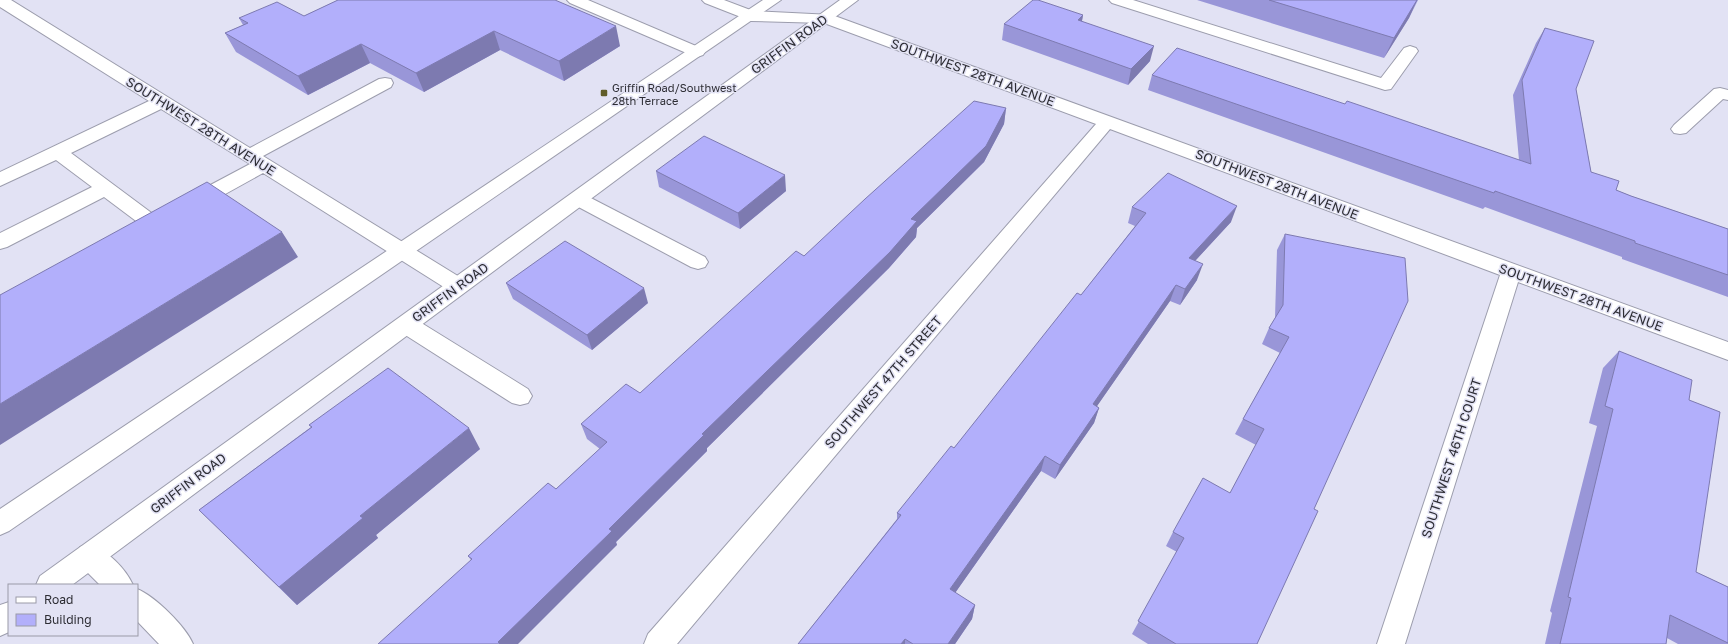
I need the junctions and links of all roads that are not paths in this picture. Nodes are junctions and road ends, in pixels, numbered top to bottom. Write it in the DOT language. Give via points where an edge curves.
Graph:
graph roads {
  1 [pos="0,0"];
  2 [pos="575,0"];
  3 [pos="710,0"];
  4 [pos="773,0"];
  5 [pos="850,0"];
  6 [pos="1117,0"];
  7 [pos="750,16"];
  8 [pos="826,18"];
  9 [pos="1410,51"];
  10 [pos="697,52"];
  11 [pos="386,83"];
  12 [pos="1728,95"];
  13 [pos="162,101"];
  14 [pos="1108,121"];
  15 [pos="1680,130"];
  16 [pos="58,152"];
  17 [pos="256,161"];
  18 [pos="0,180"];
  19 [pos="105,188"];
  20 [pos="578,199"];
  21 [pos="167,218"];
  22 [pos="126,241"];
  23 [pos="0,242"];
  24 [pos="403,251"];
  25 [pos="698,262"];
  26 [pos="1511,272"];
  27 [pos="458,286"];
  28 [pos="406,324"];
  29 [pos="1728,352"];
  30 [pos="520,396"];
  31 [pos="0,523"];
  32 [pos="90,556"];
  33 [pos="51,584"];
  34 [pos="118,584"];
  35 [pos="138,603"];
  36 [pos="8,616"];
  37 [pos="0,622"];
  38 [pos="179,644"];
  39 [pos="658,644"];
  40 [pos="1391,644"];
  1 -- 13 [label="street, SOUTHWEST 28TH AVENUE"];
  2 -- 10 [label="street"];
  3 -- 7 [label="street"];
  4 -- 7 [label="street"];
  5 -- 8 [label="street, GRIFFIN ROAD"];
  6 -- 9 [label="street" via="1385,85"];
  7 -- 8 [label="street, SOUTHWEST 28TH AVENUE"];
  7 -- 10 [label="street"];
  8 -- 14 [label="street, SOUTHWEST 28TH AVENUE"];
  8 -- 20 [label="street, GRIFFIN ROAD"];
  10 -- 24 [label="street"];
  11 -- 17 [label="street"];
  12 -- 15 [label="street" via="1720,93"];
  13 -- 16 [label="street"];
  13 -- 17 [label="street, SOUTHWEST 28TH AVENUE"];
  14 -- 26 [label="street, SOUTHWEST 28TH AVENUE"];
  14 -- 39 [label="street, SOUTHWEST 47TH STREET"];
  16 -- 18 [label="street"];
  16 -- 19 [label="street"];
  17 -- 21 [label="street"];
  17 -- 24 [label="street, SOUTHWEST 28TH AVENUE"];
  19 -- 21 [label="street"];
  19 -- 23 [label="street"];
  20 -- 25 [label="street"];
  20 -- 27 [label="street, GRIFFIN ROAD"];
  21 -- 22 [label="street"];
  24 -- 27 [label="street, SOUTHWEST 28TH AVENUE"];
  24 -- 31 [label="street"];
  26 -- 29 [label="street, SOUTHWEST 28TH AVENUE"];
  26 -- 40 [label="street, SOUTHWEST 46TH COURT"];
  27 -- 28 [label="street, GRIFFIN ROAD"];
  28 -- 30 [label="street"];
  28 -- 32 [label="street, GRIFFIN ROAD"];
  32 -- 33 [label="street, GRIFFIN ROAD"];
  32 -- 34 [label="street"];
  35 -- 38 [label="street"];
  36 -- 37 [label="street"];
}
